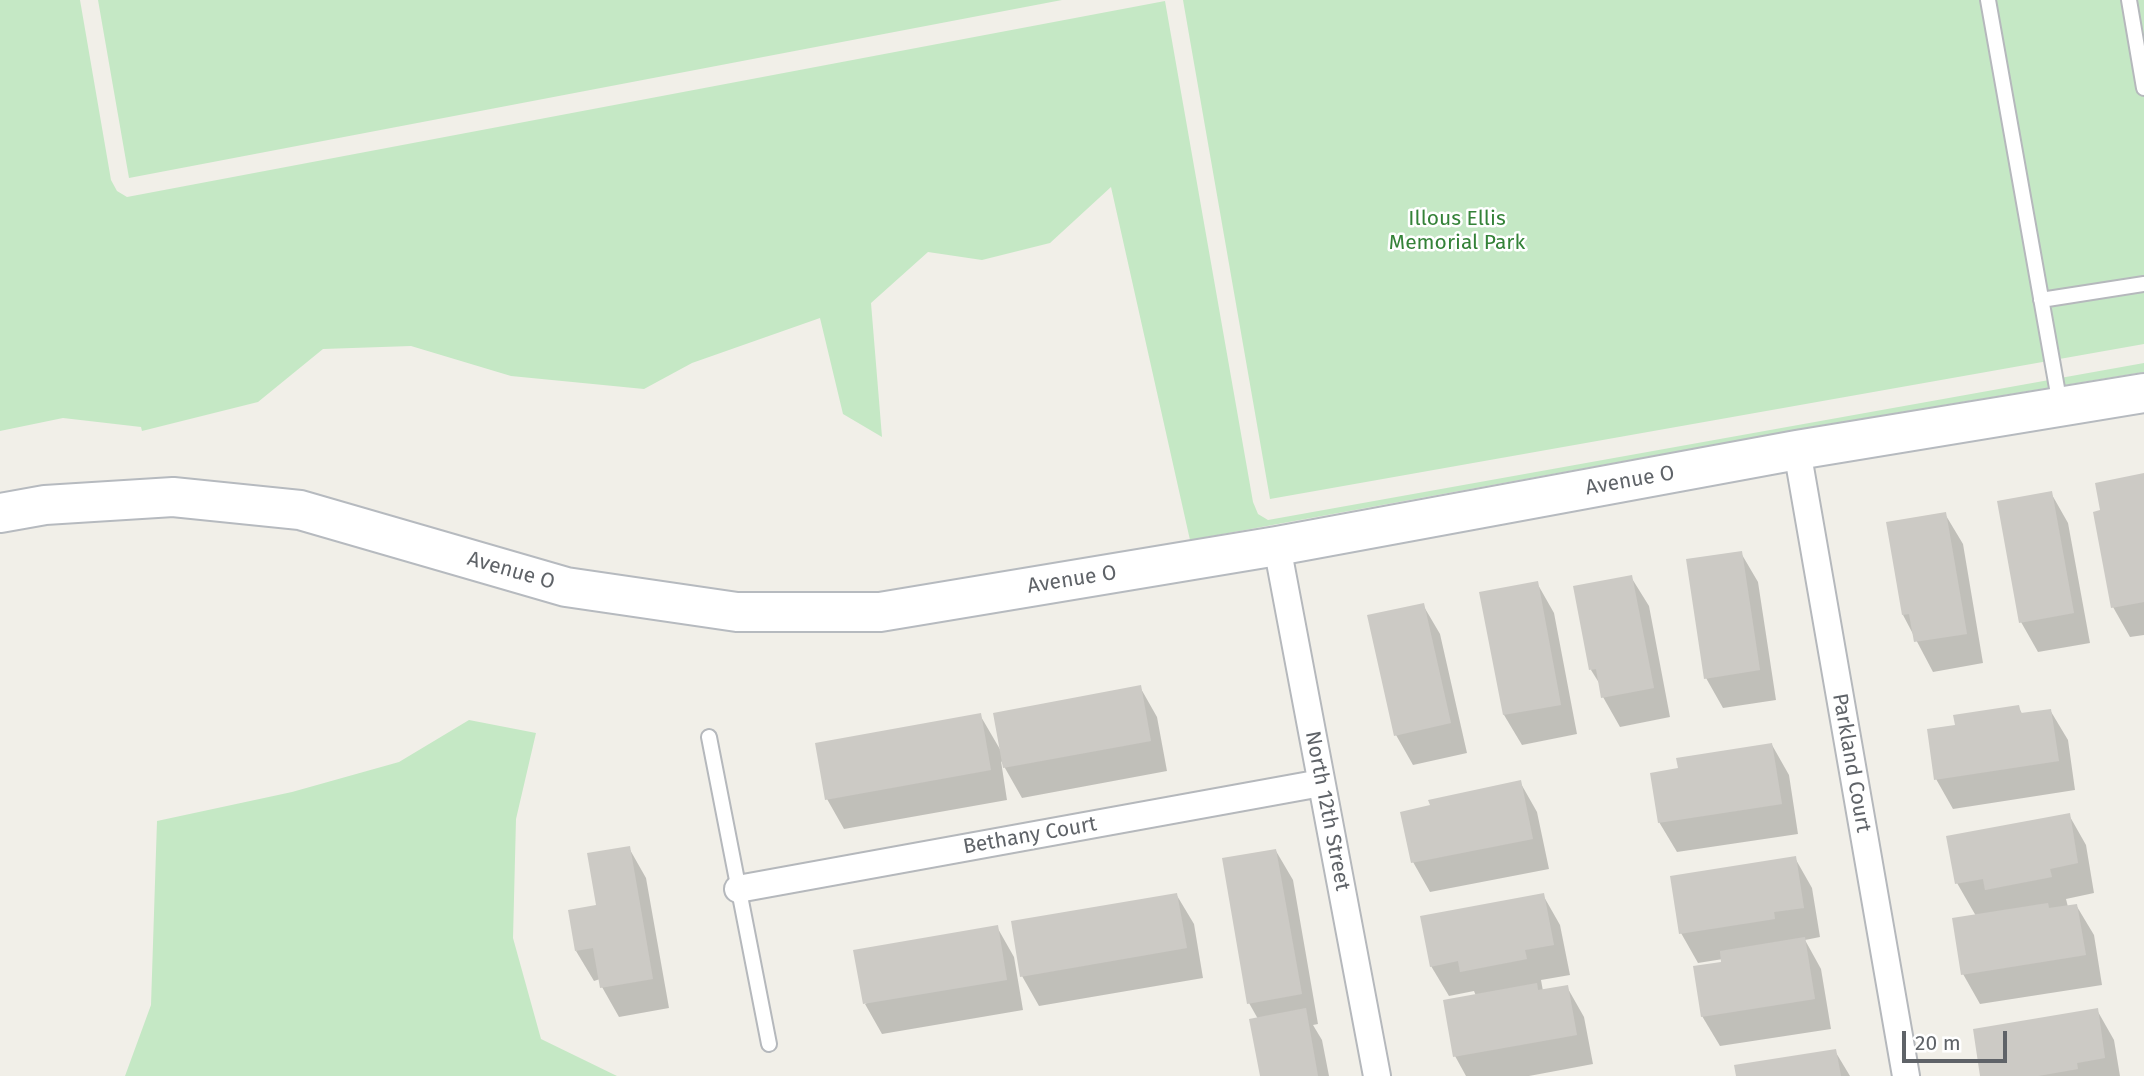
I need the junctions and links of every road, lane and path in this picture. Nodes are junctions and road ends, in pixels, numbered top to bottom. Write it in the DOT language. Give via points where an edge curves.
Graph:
graph roads {
  1 [pos="1988,0"];
  2 [pos="2129,0"];
  3 [pos="2144,88"];
  4 [pos="2144,284"];
  5 [pos="2041,300"];
  6 [pos="2144,393"];
  7 [pos="2060,407"];
  8 [pos="1797,450"];
  9 [pos="0,513"];
  10 [pos="1277,546"];
  11 [pos="709,737"];
  12 [pos="1321,783"];
  13 [pos="738,889"];
  14 [pos="769,1044"];
  15 [pos="1377,1076"];
  16 [pos="1906,1076"];
  1 -- 5 [label="lane"];
  2 -- 3 [label="lane"];
  4 -- 5 [label="lane"];
  5 -- 7 [label="lane"];
  6 -- 7 [label="street, Avenue O"];
  7 -- 8 [label="street, Avenue O"];
  8 -- 10 [label="street, Avenue O"];
  8 -- 16 [label="street, Parkland Court"];
  9 -- 10 [label="street, Avenue O" via="45,505 173,497 300,510 566,587 737,612 880,612"];
  10 -- 12 [label="street, North 12th Street"];
  11 -- 13 [label="lane"];
  12 -- 13 [label="street, Bethany Court"];
  12 -- 15 [label="street, North 12th Street"];
  13 -- 14 [label="lane"];
}
